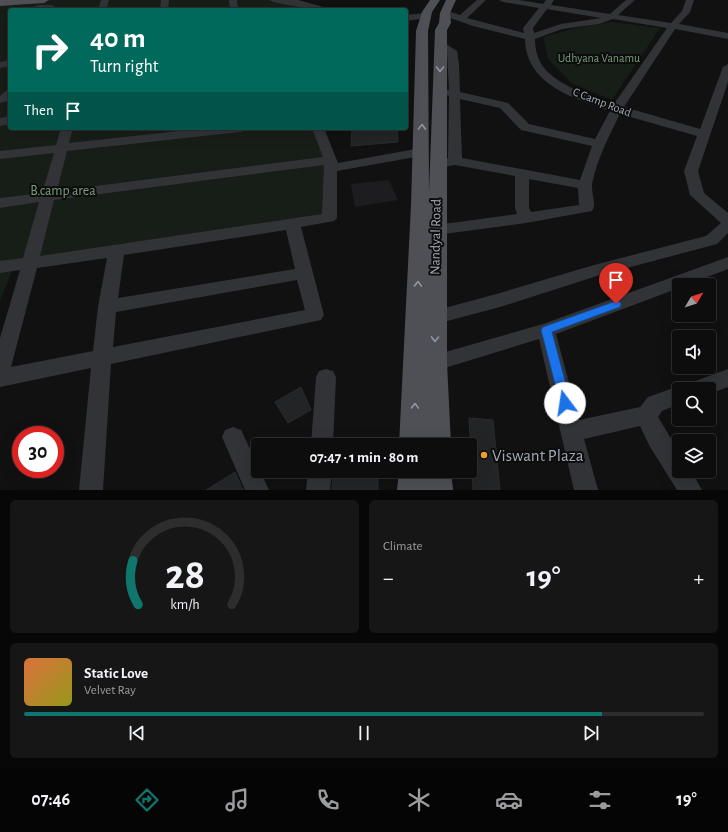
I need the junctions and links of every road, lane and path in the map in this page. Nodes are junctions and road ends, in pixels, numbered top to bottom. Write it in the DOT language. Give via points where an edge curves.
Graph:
graph roads {
  1 [pos="273,0"];
  2 [pos="284,0"];
  3 [pos="435,0"];
  4 [pos="452,0"];
  5 [pos="482,0"];
  6 [pos="502,0"];
  7 [pos="631,0"];
  8 [pos="690,0"];
  9 [pos="0,3"];
  10 [pos="548,3"];
  11 [pos="39,4"];
  12 [pos="52,8"];
  13 [pos="316,8"];
  14 [pos="613,10"];
  15 [pos="408,18"];
  16 [pos="462,18"];
  17 [pos="408,22"];
  18 [pos="434,24"];
  19 [pos="673,26"];
  20 [pos="728,36"];
  21 [pos="530,37"];
  22 [pos="728,67"];
  23 [pos="447,93"];
  24 [pos="617,109"];
  25 [pos="66,130"];
  26 [pos="223,130"];
  27 [pos="319,130"];
  28 [pos="703,134"];
  29 [pos="599,144"];
  30 [pos="61,149"];
  31 [pos="0,155"];
  32 [pos="438,159"];
  33 [pos="331,164"];
  34 [pos="522,173"];
  35 [pos="585,185"];
  36 [pos="48,196"];
  37 [pos="0,202"];
  38 [pos="526,218"];
  39 [pos="726,218"];
  40 [pos="293,224"];
  41 [pos="436,230"];
  42 [pos="116,251"];
  43 [pos="29,263"];
  44 [pos="728,263"];
  45 [pos="0,267"];
  46 [pos="304,273"];
  47 [pos="107,307"];
  48 [pos="436,317"];
  49 [pos="7,321"];
  50 [pos="546,330"];
  51 [pos="101,358"];
  52 [pos="435,363"];
  53 [pos="0,372"];
  54 [pos="326,377"];
  55 [pos="0,378"];
  56 [pos="728,378"];
  57 [pos="716,382"];
  58 [pos="672,398"];
  59 [pos="646,416"];
  60 [pos="572,432"];
  61 [pos="233,437"];
  62 [pos="322,438"];
  63 [pos="414,438"];
  64 [pos="437,438"];
  65 [pos="413,478"];
  66 [pos="437,478"];
  67 [pos="91,490"];
  68 [pos="258,490"];
  69 [pos="412,490"];
  70 [pos="438,490"];
  71 [pos="586,490"];
  72 [pos="690,490"];
  1 -- 2 [label="street"];
  2 -- 13 [label="street"];
  3 -- 18 [label="main road"];
  4 -- 18 [label="main road"];
  5 -- 16 [label="street"];
  6 -- 10 [label="street"];
  7 -- 14 [label="street"];
  8 -- 19 [label="street" via="686,12"];
  9 -- 11 [label="main road"];
  10 -- 14 [label="street"];
  10 -- 21 [label="street" via="528,28"];
  11 -- 12 [label="street"];
  14 -- 19 [label="street"];
  14 -- 21 [label="street" via="599,21 554,29"];
  15 -- 18 [label="street"];
  16 -- 18 [label="street"];
  16 -- 21 [label="street" via="476,24"];
  17 -- 18 [label="street"];
  18 -- 21 [label="street"];
  18 -- 23 [label="main road, Nandyal Road"];
  32 -- 18 [label="main road, Nandyal Road, one-way"];
  19 -- 20 [label="street"];
  19 -- 24 [label="street"];
  21 -- 24 [label="street, C Camp Road" via="530,48 538,68 550,79 567,89"];
  22 -- 28 [label="street"];
  23 -- 29 [label="street" via="504,105 525,127"];
  23 -- 32 [label="main road, Nandyal Road"];
  24 -- 28 [label="street, C Camp Road"];
  24 -- 29 [label="street"];
  25 -- 30 [label="street"];
  26 -- 30 [label="street"];
  27 -- 33 [label="street"];
  28 -- 39 [label="street" via="691,171 697,195"];
  29 -- 35 [label="street"];
  30 -- 31 [label="street"];
  30 -- 36 [label="street"];
  32 -- 33 [label="street"];
  32 -- 34 [label="street"];
  32 -- 41 [label="main road, Nandyal Road"];
  63 -- 32 [label="main road, Nandyal Road, one-way"];
  33 -- 36 [label="street"];
  33 -- 40 [label="street" via="329,218"];
  34 -- 35 [label="street"];
  34 -- 38 [label="street" via="522,208"];
  35 -- 38 [label="street" via="587,208"];
  36 -- 37 [label="street"];
  36 -- 43 [label="street"];
  38 -- 41 [label="street"];
  39 -- 48 [label="street" via="711,240"];
  40 -- 42 [label="street"];
  40 -- 46 [label="street"];
  41 -- 48 [label="main road, Nandyal Road"];
  42 -- 43 [label="street"];
  42 -- 47 [label="street"];
  43 -- 45 [label="street"];
  43 -- 49 [label="street"];
  44 -- 50 [label="street"];
  46 -- 47 [label="street"];
  46 -- 51 [label="street" via="315,315"];
  47 -- 51 [label="street"];
  48 -- 52 [label="main road, Nandyal Road, one-way"];
  49 -- 53 [label="street"];
  50 -- 52 [label="street"];
  50 -- 60 [label="street"];
  51 -- 55 [label="street"];
  51 -- 67 [label="street"];
  52 -- 64 [label="main road, Nandyal Road"];
  54 -- 62 [label="street"];
  56 -- 57 [label="street"];
  58 -- 59 [label="street" via="655,404"];
  59 -- 60 [label="street"];
  59 -- 72 [label="street"];
  60 -- 71 [label="street"];
  61 -- 68 [label="street"];
  65 -- 69 [label="main road"];
  66 -- 70 [label="main road"];
}
